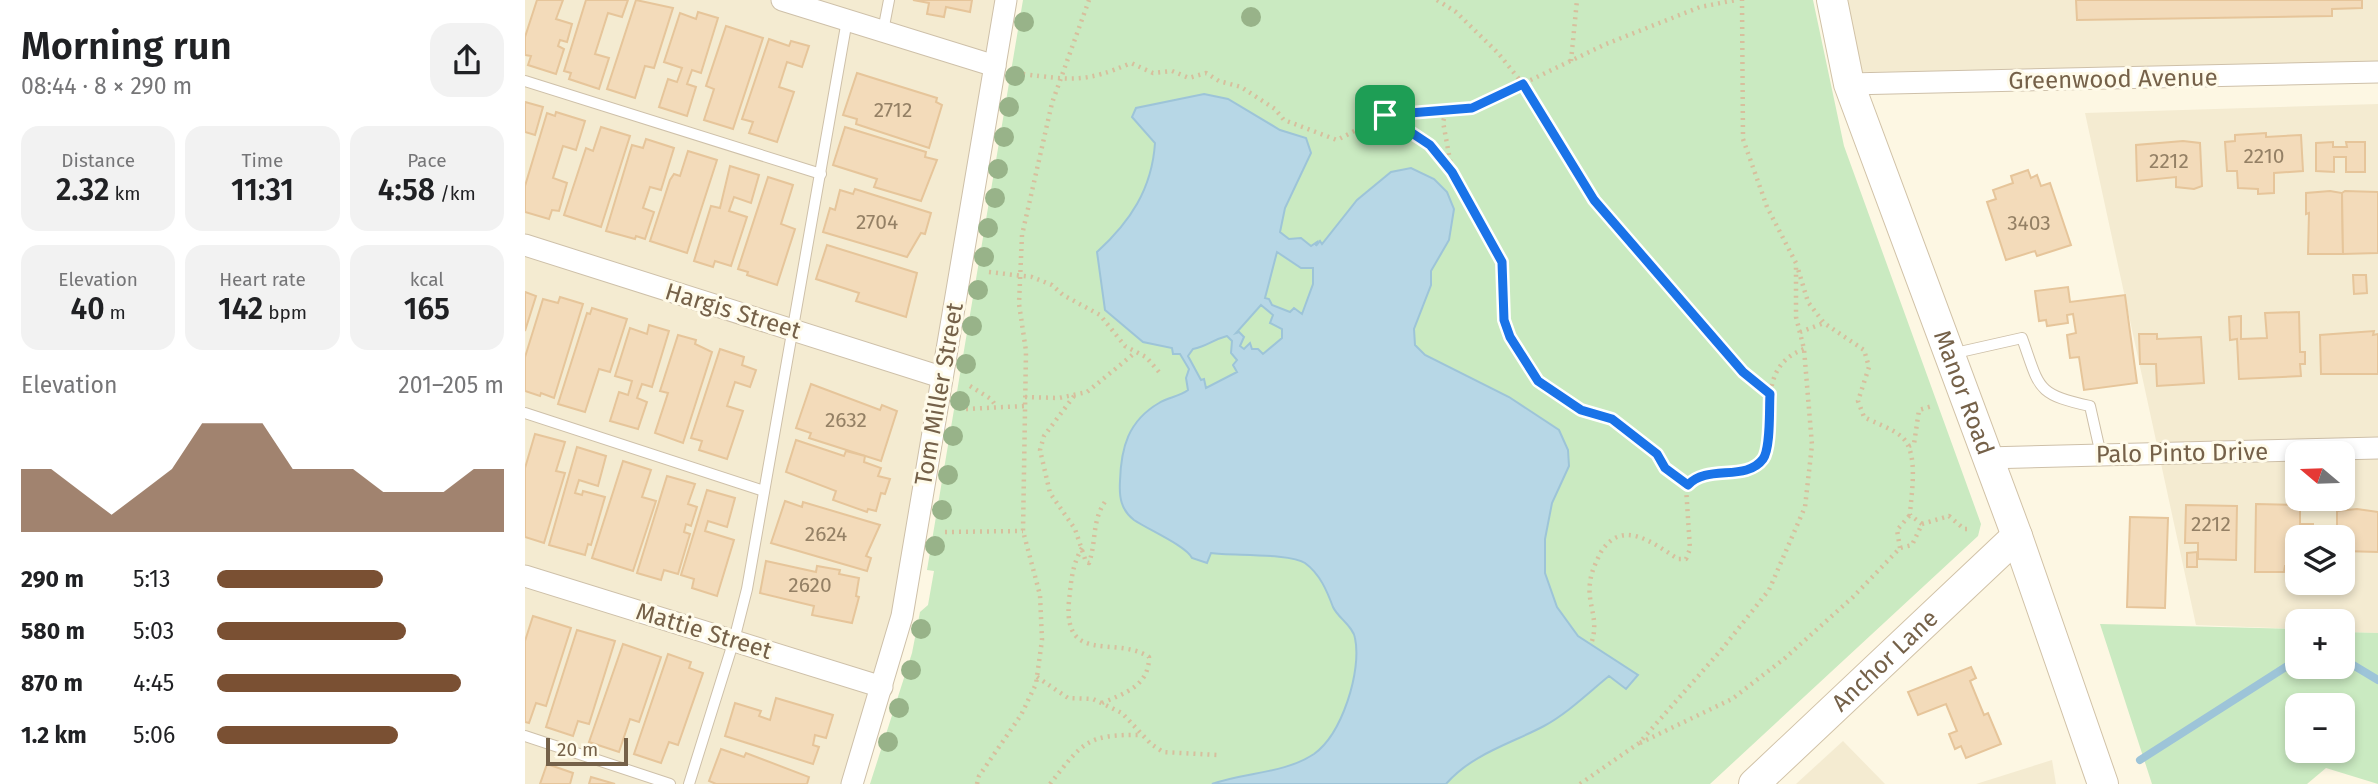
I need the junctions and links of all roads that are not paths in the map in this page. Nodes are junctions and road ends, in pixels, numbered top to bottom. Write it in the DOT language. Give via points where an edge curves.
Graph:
graph roads {
  1 [pos="782,0"];
  2 [pos="889,0"];
  3 [pos="1006,0"];
  4 [pos="1832,0"];
  5 [pos="847,20"];
  6 [pos="883,31"];
  7 [pos="995,66"];
  8 [pos="2378,72"];
  9 [pos="525,81"];
  10 [pos="1849,85"];
  11 [pos="821,174"];
  12 [pos="525,245"];
  13 [pos="791,328"];
  14 [pos="1948,354"];
  15 [pos="941,377"];
  16 [pos="525,413"];
  17 [pos="2378,448"];
  18 [pos="2101,455"];
  19 [pos="1986,458"];
  20 [pos="764,491"];
  21 [pos="2017,536"];
  22 [pos="525,576"];
  23 [pos="734,640"];
  24 [pos="882,687"];
  25 [pos="525,736"];
  26 [pos="670,784"];
  27 [pos="689,784"];
  28 [pos="852,784"];
  29 [pos="1754,784"];
  30 [pos="2103,784"];
  1 -- 5 [label="street"];
  2 -- 6 [label="lane"];
  3 -- 7 [label="street, Tom Miller Street"];
  4 -- 10 [label="main road, Manor Road"];
  5 -- 6 [label="street"];
  5 -- 11 [label="lane"];
  6 -- 7 [label="street"];
  7 -- 15 [label="street, Tom Miller Street"];
  8 -- 10 [label="street, Greenwood Avenue"];
  9 -- 11 [label="lane"];
  10 -- 14 [label="main road, Manor Road"];
  11 -- 13 [label="lane"];
  12 -- 13 [label="street, Hargis Street"];
  13 -- 15 [label="street, Hargis Street"];
  13 -- 20 [label="lane"];
  14 -- 18 [label="lane" via="2022,338 2039,386 2054,398 2090,406"];
  14 -- 19 [label="main road, Manor Road"];
  15 -- 24 [label="street, Tom Miller Street" via="902,615"];
  16 -- 20 [label="lane"];
  17 -- 18 [label="street, Palo Pinto Drive"];
  18 -- 19 [label="street, Palo Pinto Drive"];
  19 -- 21 [label="main road, Manor Road"];
  20 -- 23 [label="lane"];
  21 -- 29 [label="main road, Anchor Lane"];
  21 -- 30 [label="main road, Manor Road"];
  22 -- 23 [label="street, Mattie Street"];
  23 -- 24 [label="street, Mattie Street"];
  23 -- 27 [label="lane"];
  24 -- 28 [label="street, Tom Miller Street"];
  25 -- 26 [label="lane"];
}
